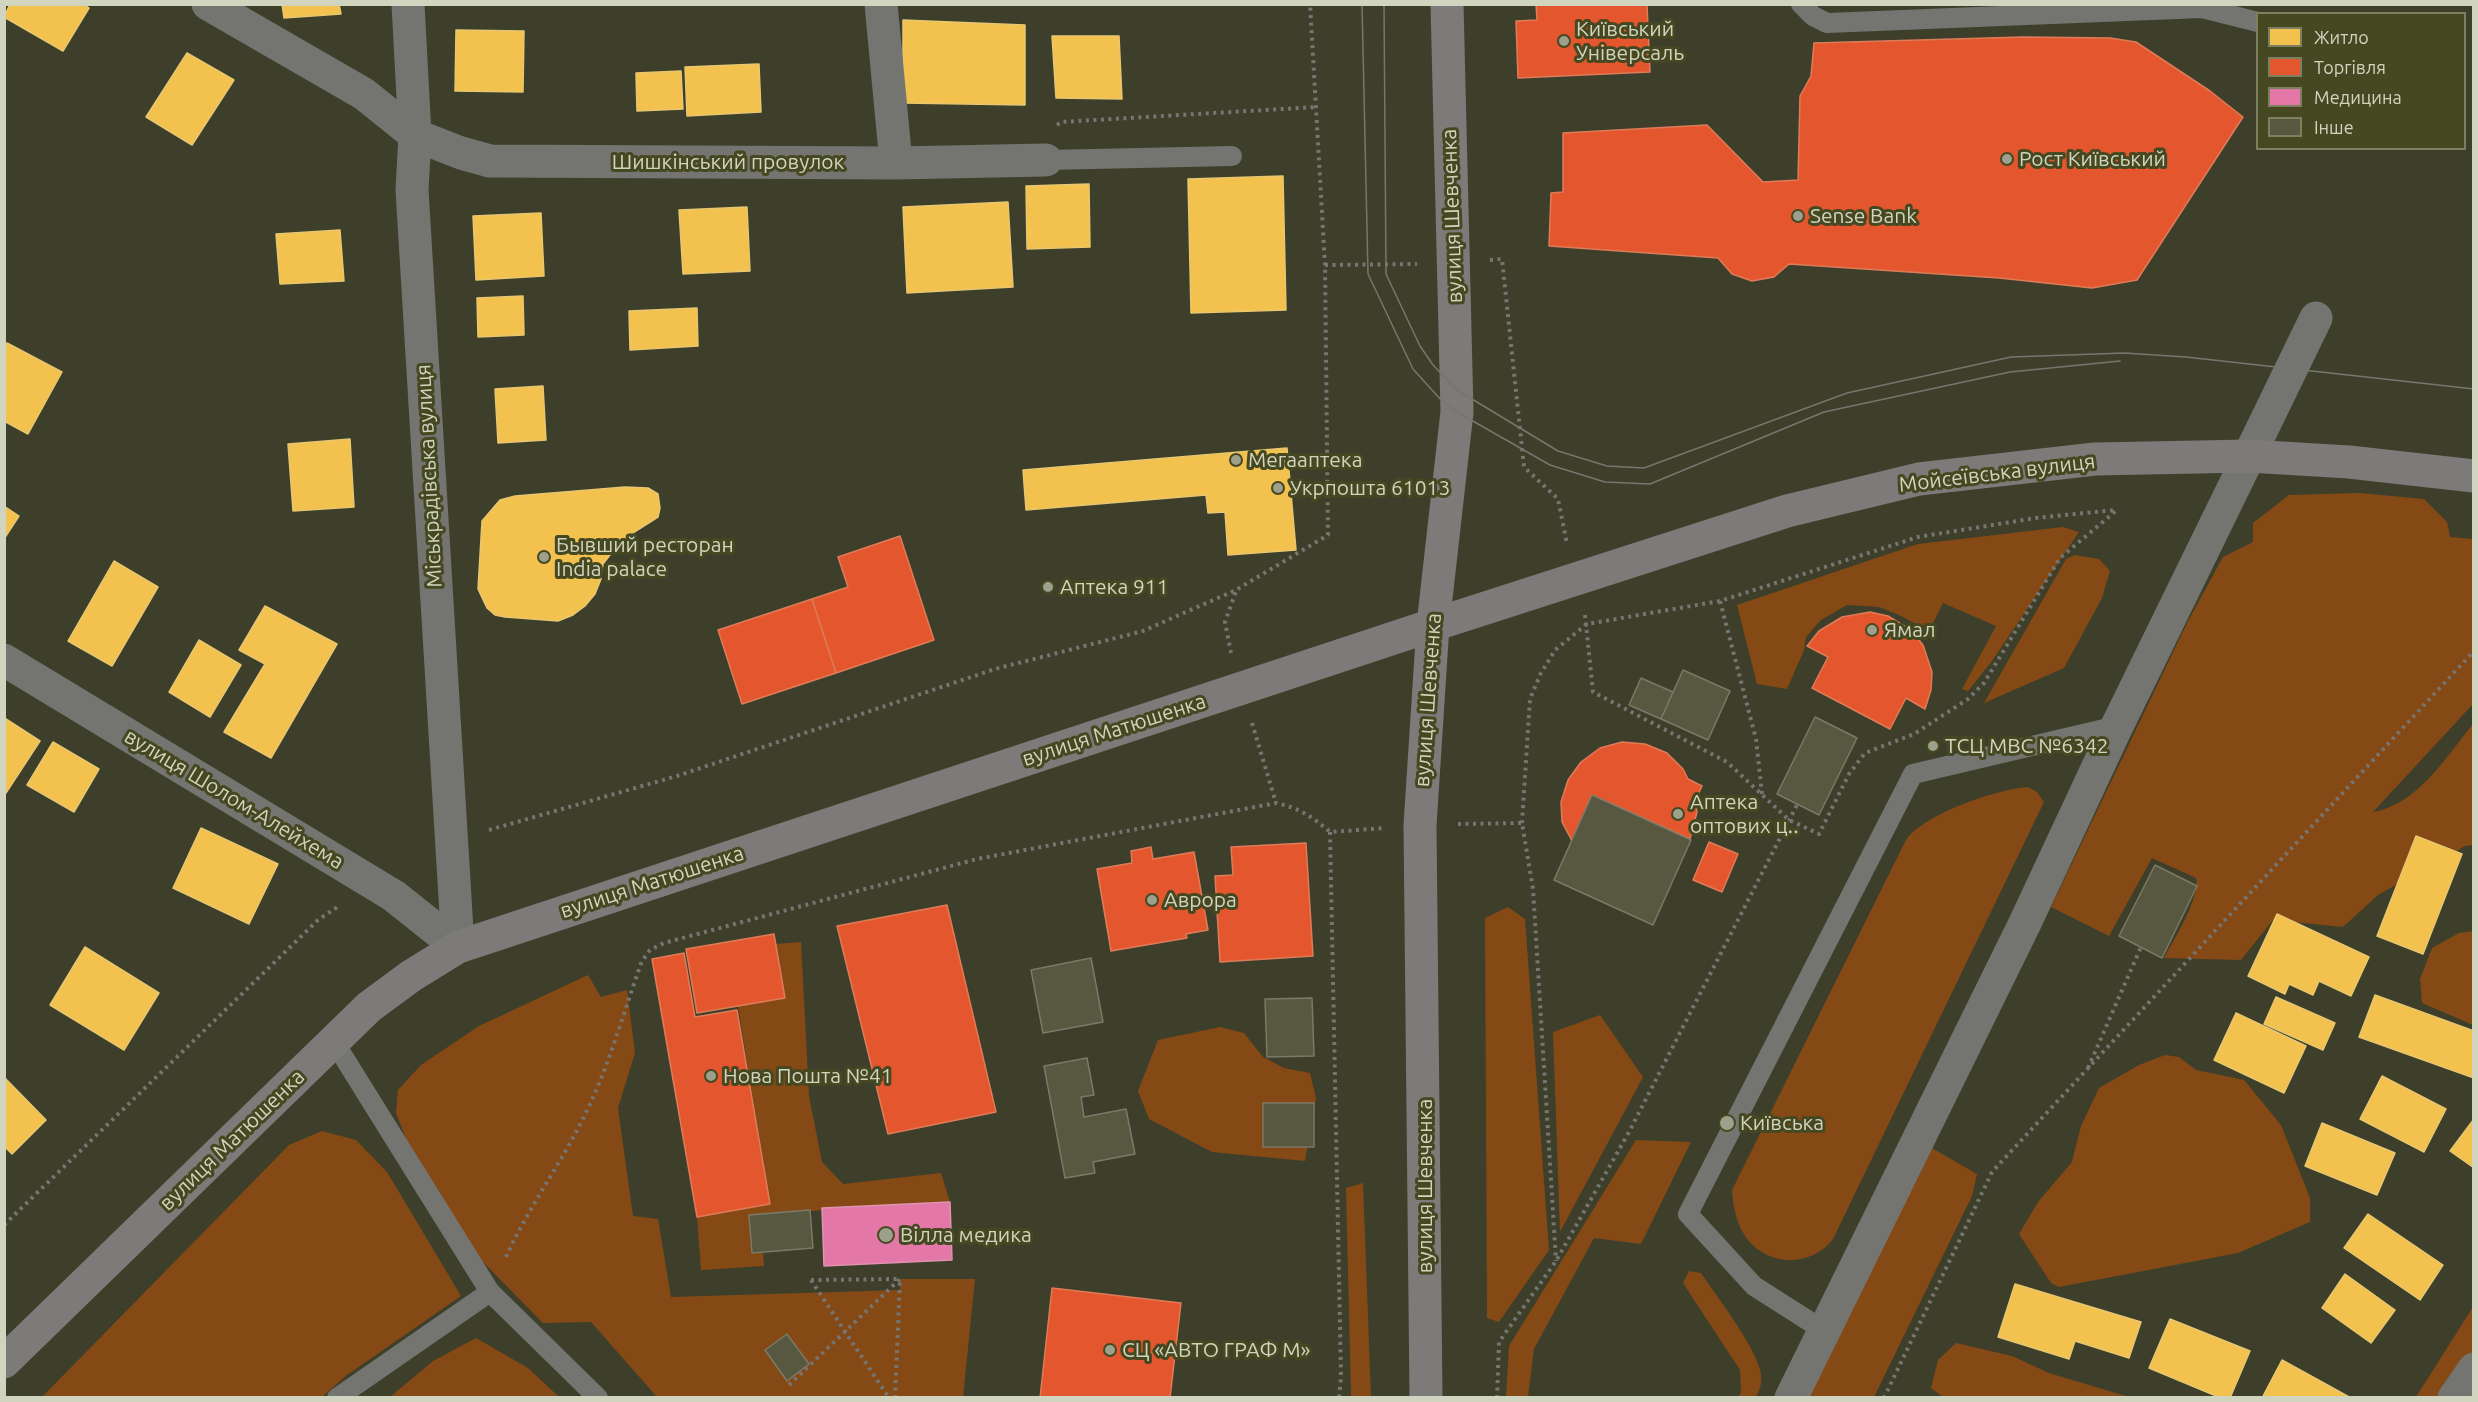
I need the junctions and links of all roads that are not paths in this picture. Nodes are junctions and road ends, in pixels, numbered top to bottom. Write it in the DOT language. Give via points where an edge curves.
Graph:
graph roads {
  1 [pos="208,4"];
  2 [pos="408,4"];
  3 [pos="881,4"];
  4 [pos="1447,4"];
  5 [pos="1801,4"];
  6 [pos="2256,22"];
  7 [pos="415,135"];
  8 [pos="1232,156"];
  9 [pos="1046,160"];
  10 [pos="896,163"];
  11 [pos="2316,318"];
  12 [pos="2249,456"];
  13 [pos="2474,476"];
  14 [pos="1432,625"];
  15 [pos="4,660"];
  16 [pos="2117,726"];
  17 [pos="458,947"];
  18 [pos="333,1040"];
  19 [pos="490,1292"];
  20 [pos="1823,1330"];
  21 [pos="4,1362"];
  22 [pos="2474,1369"];
  23 [pos="337,1398"];
  24 [pos="598,1398"];
  25 [pos="1426,1398"];
  26 [pos="1791,1398"];
  27 [pos="2454,1398"];
  1 -- 7 [label="street, Шишкінський провулок" via="364,94"];
  2 -- 7 [label="street, Міськрадівська вулиця"];
  3 -- 10 [label="street"];
  4 -- 14 [label="main road, вулиця Шевченка" via="1457,412"];
  5 -- 6 [label="lane" via="1827,23 2202,8"];
  7 -- 10 [label="street, Шишкінський провулок" via="490,161"];
  7 -- 17 [label="street, Міськрадівська вулиця" via="412,190"];
  8 -- 9 [label="lane"];
  9 -- 10 [label="street, Шишкінський провулок"];
  11 -- 12 [label="street"];
  12 -- 13 [label="main road, Мойсеївська вулиця"];
  12 -- 14 [label="main road, Мойсеївська вулиця" via="2095,459 1919,479 1787,511"];
  12 -- 16 [label="main road"];
  14 -- 17 [label="main road, вулиця Матюшенка"];
  14 -- 25 [label="main road, вулиця Шевченка" via="1420,825"];
  15 -- 17 [label="street, вулиця Шолом-Алейхема" via="394,896"];
  16 -- 20 [label="main road" via="2025,923"];
  16 -- 20 [label="lane" via="1912,774 1688,1214 1754,1286"];
  17 -- 18 [label="main road, вулиця Матюшенка" via="369,1007"];
  18 -- 19 [label="lane"];
  18 -- 21 [label="main road, вулиця Матюшенка"];
  19 -- 23 [label="lane"];
  19 -- 24 [label="lane"];
  20 -- 26 [label="main road"];
  22 -- 27 [label="street"];
}
